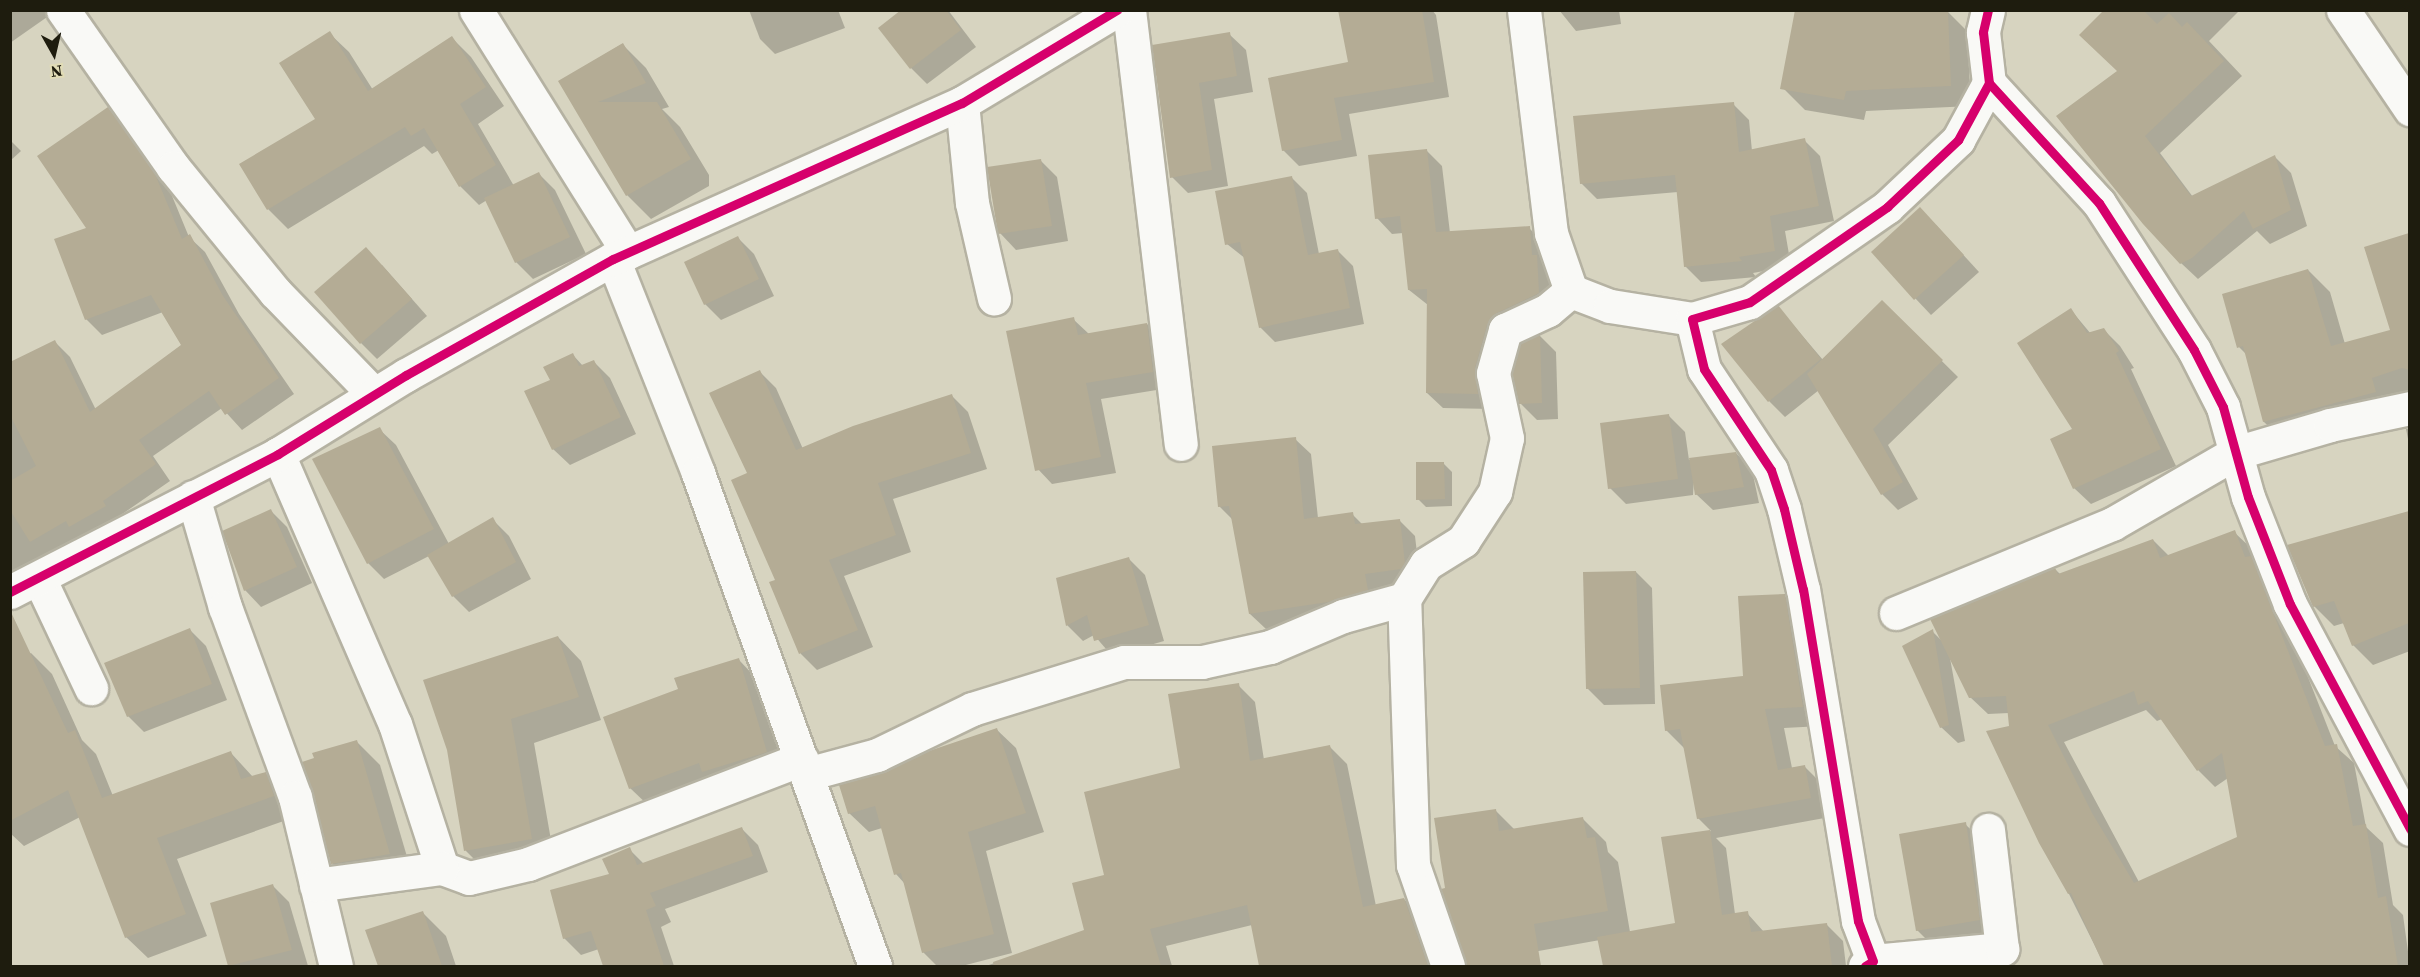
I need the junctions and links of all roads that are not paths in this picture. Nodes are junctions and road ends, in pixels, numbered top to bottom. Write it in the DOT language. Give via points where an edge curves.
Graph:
graph roads {
  1 [pos="63,10"];
  2 [pos="476,10"];
  3 [pos="1117,10"];
  4 [pos="1129,10"];
  5 [pos="1524,10"];
  6 [pos="1988,10"];
  7 [pos="2343,10"];
  8 [pos="1989,83"];
  9 [pos="962,103"];
  10 [pos="2409,109"];
  11 [pos="620,256"];
  12 [pos="1571,291"];
  13 [pos="994,298"];
  14 [pos="1692,319"];
  15 [pos="374,394"];
  16 [pos="2409,408"];
  17 [pos="1181,444"];
  18 [pos="2235,453"];
  19 [pos="278,454"];
  20 [pos="194,497"];
  21 [pos="25,585"];
  22 [pos="1404,599"];
  23 [pos="1896,613"];
  24 [pos="91,688"];
  25 [pos="804,766"];
  26 [pos="1988,830"];
  27 [pos="2409,830"];
  28 [pos="442,868"];
  29 [pos="316,885"];
  30 [pos="1869,964"];
  31 [pos="336,966"];
  32 [pos="875,966"];
  33 [pos="1448,966"];
  1 -- 15 [label="street" via="173,166 268,283"];
  2 -- 11 [label="street"];
  3 -- 9 [label="street"];
  4 -- 17 [label="street"];
  5 -- 12 [label="street" via="1551,233"];
  6 -- 8 [label="street" via="1983,32"];
  7 -- 10 [label="street"];
  8 -- 14 [label="street" via="1958,140 1887,207 1750,302"];
  8 -- 18 [label="street" via="2099,202 2194,350 2223,407"];
  9 -- 11 [label="street"];
  9 -- 13 [label="street" via="972,203"];
  11 -- 15 [label="street"];
  11 -- 25 [label="street"];
  12 -- 14 [label="street" via="1610,306"];
  12 -- 22 [label="street" via="1548,310 1505,330 1492,373 1507,438 1496,492 1463,541 1426,564"];
  14 -- 30 [label="street" via="1704,369 1771,470 1784,509 1803,590 1858,921"];
  15 -- 19 [label="street"];
  16 -- 18 [label="street" via="2330,425"];
  18 -- 23 [label="street" via="2112,524"];
  18 -- 27 [label="street" via="2290,604"];
  19 -- 20 [label="street"];
  19 -- 28 [label="street" via="395,724"];
  20 -- 21 [label="street"];
  20 -- 29 [label="street" via="225,607 294,797"];
  21 -- 24 [label="street"];
  22 -- 25 [label="street" via="1343,616 1270,647 1202,662 1124,662 972,709 877,754"];
  22 -- 33 [label="street" via="1413,865"];
  25 -- 28 [label="street" via="528,864 469,878"];
  25 -- 32 [label="street"];
  26 -- 30 [label="street" via="2002,949"];
  28 -- 29 [label="street"];
  29 -- 31 [label="street"];
}
